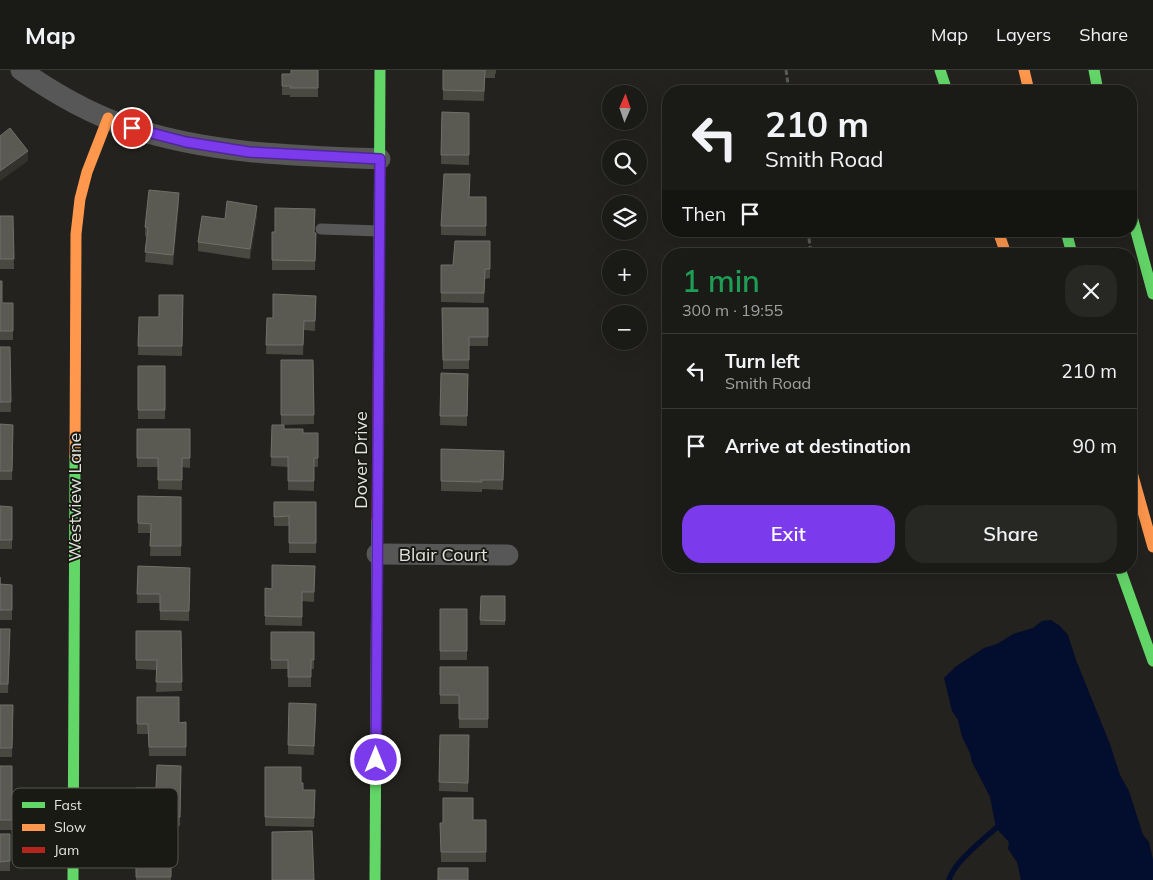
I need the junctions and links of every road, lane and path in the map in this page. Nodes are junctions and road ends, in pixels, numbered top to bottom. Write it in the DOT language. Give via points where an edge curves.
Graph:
graph roads {
  1 [pos="21,70"];
  2 [pos="380,70"];
  3 [pos="786,70"];
  4 [pos="940,70"];
  5 [pos="1024,70"];
  6 [pos="1094,70"];
  7 [pos="43,76"];
  8 [pos="788,85"];
  9 [pos="946,85"];
  10 [pos="1028,85"];
  11 [pos="1097,85"];
  12 [pos="108,118"];
  13 [pos="380,159"];
  14 [pos="321,229"];
  15 [pos="379,231"];
  16 [pos="1137,235"];
  17 [pos="1153,294"];
  18 [pos="1137,490"];
  19 [pos="1153,547"];
  20 [pos="377,554"];
  21 [pos="508,555"];
  22 [pos="1121,573"];
  23 [pos="1153,661"];
  24 [pos="73,788"];
  25 [pos="375,880"];
  1 -- 7 [label="street"];
  2 -- 13 [label="main road, Dover Drive"];
  3 -- 8 [label="path"];
  4 -- 9 [label="main road"];
  5 -- 10 [label="main road"];
  6 -- 11 [label="main road"];
  7 -- 12 [label="street" via="85,108"];
  12 -- 13 [label="street" via="177,140 225,148"];
  12 -- 24 [label="main road, Westview Lane" via="87,172 76,234"];
  13 -- 15 [label="main road, Dover Drive"];
  14 -- 15 [label="lane"];
  15 -- 20 [label="main road, Dover Drive"];
  16 -- 17 [label="main road"];
  18 -- 19 [label="main road"];
  20 -- 21 [label="street, Blair Court"];
  20 -- 25 [label="main road, Dover Drive"];
  22 -- 23 [label="main road"];
}
